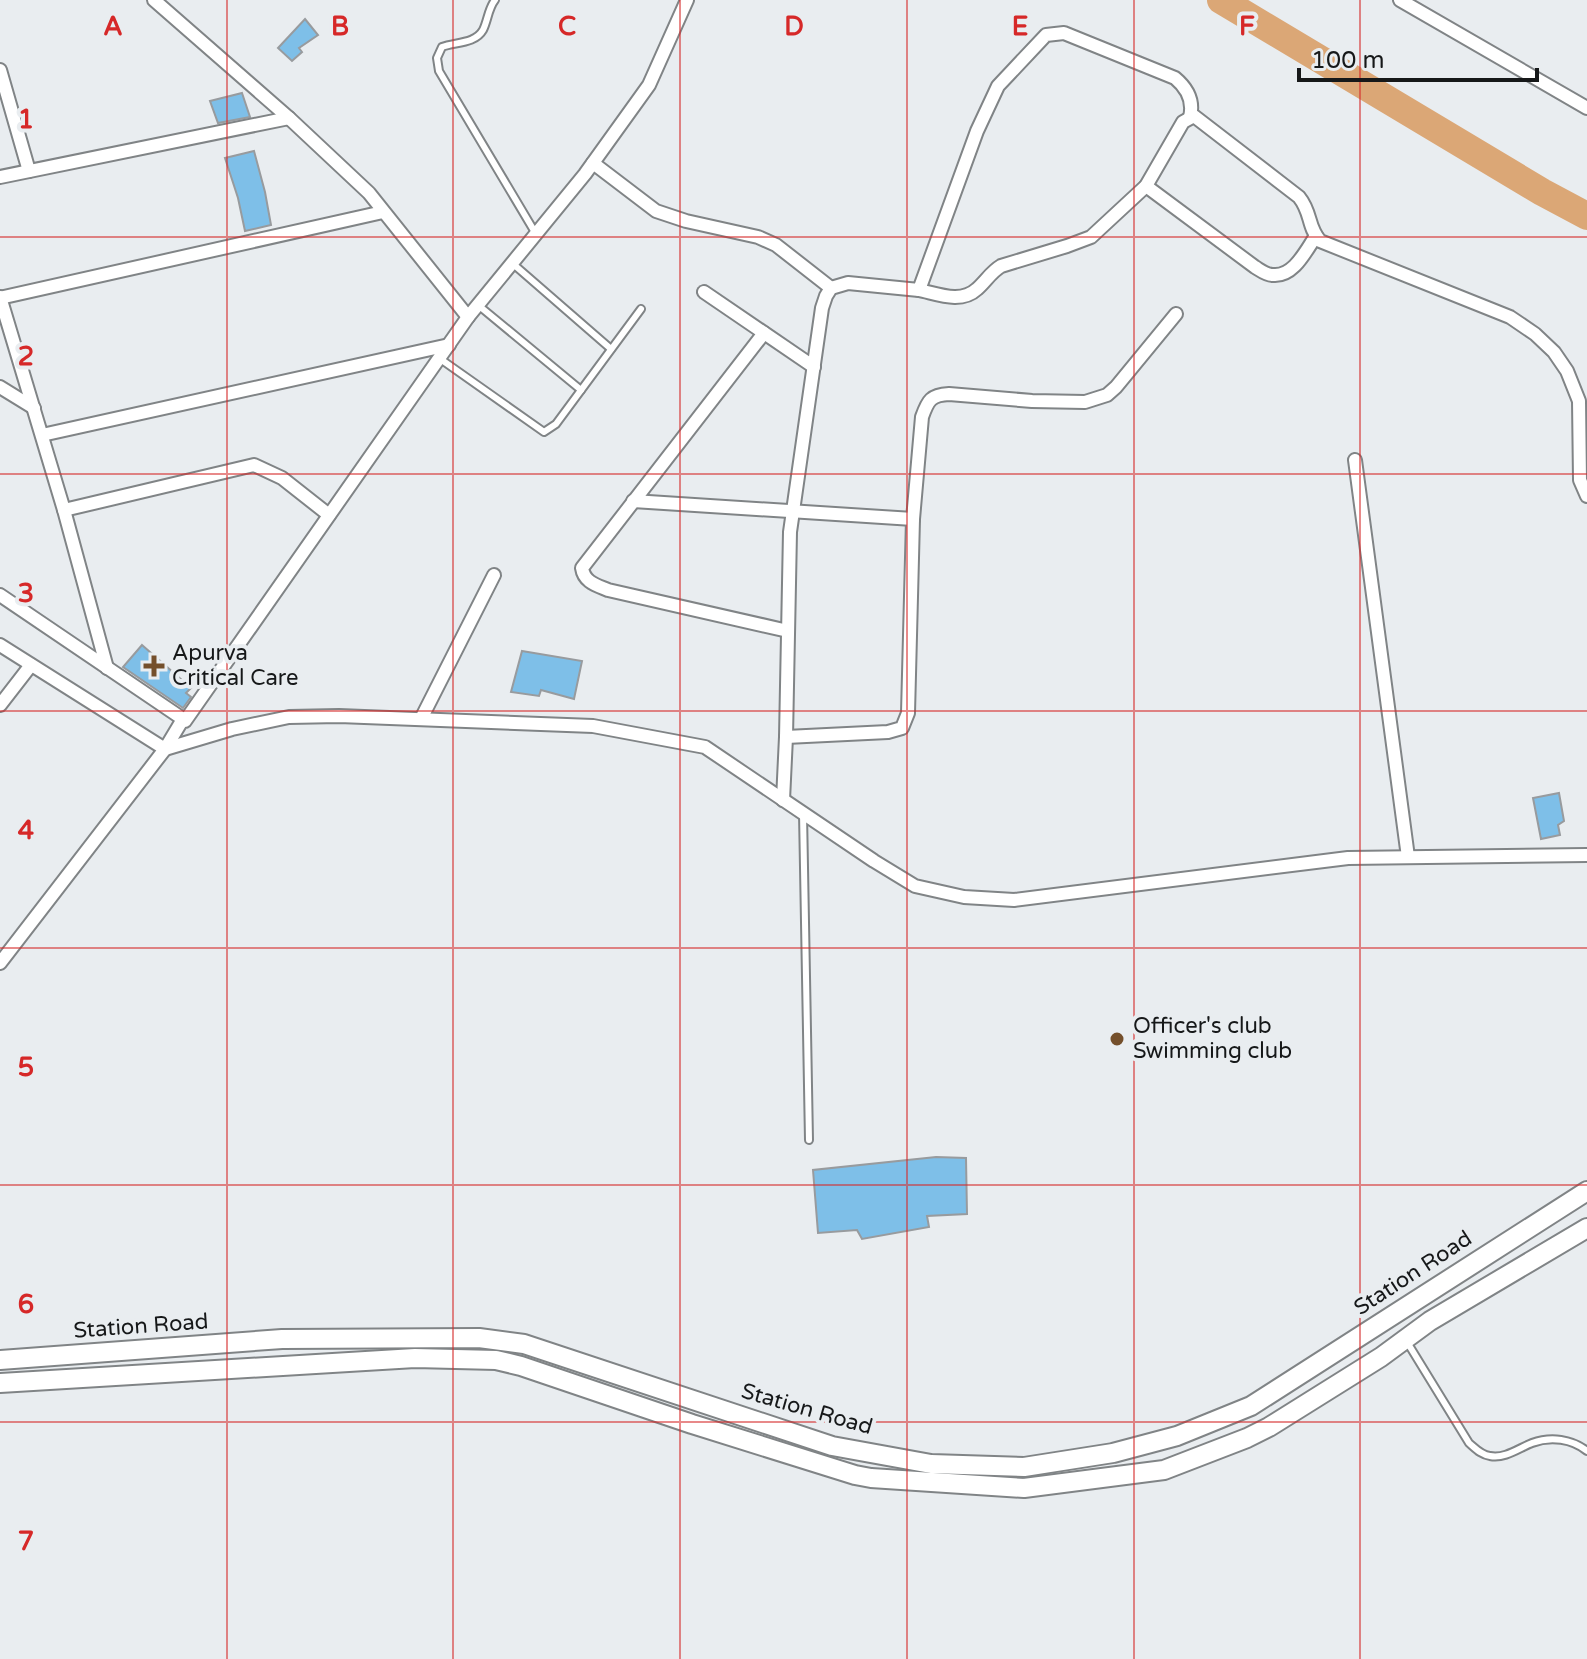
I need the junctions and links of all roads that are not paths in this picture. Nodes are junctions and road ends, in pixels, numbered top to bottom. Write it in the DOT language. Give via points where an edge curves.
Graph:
graph roads {
  1 [pos="154,0"];
  2 [pos="495,0"];
  3 [pos="687,0"];
  4 [pos="1400,0"];
  5 [pos="0,70"];
  6 [pos="1587,108"];
  7 [pos="1190,117"];
  8 [pos="289,118"];
  9 [pos="593,163"];
  10 [pos="29,171"];
  11 [pos="0,177"];
  12 [pos="1146,186"];
  13 [pos="383,212"];
  14 [pos="536,234"];
  15 [pos="1316,236"];
  16 [pos="512,263"];
  17 [pos="831,288"];
  18 [pos="919,290"];
  19 [pos="704,292"];
  20 [pos="0,298"];
  21 [pos="478,305"];
  22 [pos="641,309"];
  23 [pos="1176,314"];
  24 [pos="468,317"];
  25 [pos="764,333"];
  26 [pos="449,345"];
  27 [pos="611,349"];
  28 [pos="439,358"];
  29 [pos="814,367"];
  30 [pos="0,387"];
  31 [pos="581,390"];
  32 [pos="34,408"];
  33 [pos="42,435"];
  34 [pos="1355,460"];
  35 [pos="1587,496"];
  36 [pos="633,501"];
  37 [pos="64,510"];
  38 [pos="793,512"];
  39 [pos="329,515"];
  40 [pos="913,519"];
  41 [pos="494,575"];
  42 [pos="0,595"];
  43 [pos="788,631"];
  44 [pos="0,645"];
  45 [pos="31,665"];
  46 [pos="107,668"];
  47 [pos="0,705"];
  48 [pos="183,719"];
  49 [pos="421,719"];
  50 [pos="786,737"];
  51 [pos="165,749"];
  52 [pos="783,800"];
  53 [pos="803,813"];
  54 [pos="1587,855"];
  55 [pos="1408,857"];
  56 [pos="0,963"];
  57 [pos="809,1140"];
  58 [pos="1587,1191"];
  59 [pos="1587,1228"];
  60 [pos="479,1338"];
  61 [pos="1405,1339"];
  62 [pos="479,1359"];
  63 [pos="0,1360"];
  64 [pos="0,1383"];
  65 [pos="832,1446"];
  66 [pos="1587,1451"];
  67 [pos="827,1467"];
  1 -- 8 [label="street"];
  2 -- 14 [label="lane" via="477,37 442,47 439,71"];
  3 -- 9 [label="street" via="649,85"];
  4 -- 6 [label="street"];
  5 -- 10 [label="street"];
  7 -- 12 [label="street"];
  7 -- 15 [label="street" via="1198,117 1299,197"];
  7 -- 18 [label="street" via="1190,99 1175,78 1064,33 1046,35 998,86 989,103"];
  8 -- 10 [label="street"];
  8 -- 13 [label="street"];
  9 -- 14 [label="street"];
  9 -- 17 [label="street" via="656,211 758,237"];
  10 -- 11 [label="street"];
  12 -- 15 [label="street" via="1255,267 1274,275 1296,264"];
  12 -- 18 [label="street" via="1091,237 1001,266 971,294 952,297"];
  13 -- 20 [label="street"];
  13 -- 24 [label="street"];
  14 -- 16 [label="street"];
  15 -- 35 [label="street" via="1510,317 1554,352 1579,401 1580,480"];
  16 -- 21 [label="street"];
  16 -- 27 [label="lane"];
  17 -- 18 [label="street" via="848,283"];
  17 -- 29 [label="street" via="822,308"];
  19 -- 25 [label="street"];
  20 -- 32 [label="street"];
  21 -- 24 [label="street"];
  21 -- 31 [label="lane"];
  22 -- 27 [label="lane"];
  23 -- 40 [label="street" via="1116,387 1098,399 1032,401 949,394 931,398 922,417"];
  24 -- 26 [label="street"];
  25 -- 29 [label="street"];
  25 -- 36 [label="street"];
  26 -- 28 [label="street"];
  26 -- 33 [label="street"];
  27 -- 31 [label="lane"];
  28 -- 31 [label="lane" via="544,432"];
  28 -- 39 [label="street"];
  29 -- 38 [label="street"];
  30 -- 32 [label="street"];
  32 -- 33 [label="street"];
  33 -- 37 [label="street"];
  34 -- 55 [label="street"];
  36 -- 38 [label="street"];
  36 -- 43 [label="street" via="582,568 588,582"];
  37 -- 39 [label="street" via="254,465 282,478"];
  37 -- 46 [label="street"];
  38 -- 40 [label="street"];
  38 -- 43 [label="street"];
  39 -- 48 [label="street"];
  40 -- 50 [label="street" via="906,722 888,732"];
  41 -- 49 [label="street"];
  42 -- 46 [label="street"];
  43 -- 50 [label="street"];
  44 -- 45 [label="street"];
  45 -- 47 [label="street"];
  45 -- 51 [label="street"];
  46 -- 48 [label="street"];
  48 -- 51 [label="street"];
  49 -- 51 [label="street" via="289,717"];
  49 -- 52 [label="street" via="593,726 705,747"];
  50 -- 52 [label="street"];
  51 -- 56 [label="street"];
  52 -- 53 [label="street"];
  53 -- 55 [label="street" via="915,886 964,897 1014,900 1348,858"];
  53 -- 57 [label="lane"];
  54 -- 55 [label="street"];
  58 -- 65 [label="main road, Station Road" via="1251,1406 1177,1436 1024,1467 931,1464"];
  59 -- 61 [label="main road"];
  60 -- 62 [label="main road"];
  60 -- 63 [label="main road, Station Road" via="282,1339"];
  60 -- 65 [label="main road, Station Road" via="524,1344"];
  61 -- 66 [label="lane" via="1469,1443 1480,1452 1500,1456 1554,1439"];
  61 -- 67 [label="main road" via="1259,1433 1156,1472 1024,1488 871,1478"];
  62 -- 64 [label="main road" via="415,1358"];
  62 -- 67 [label="main road" via="521,1366"];
  65 -- 67 [label="main road"];
}
